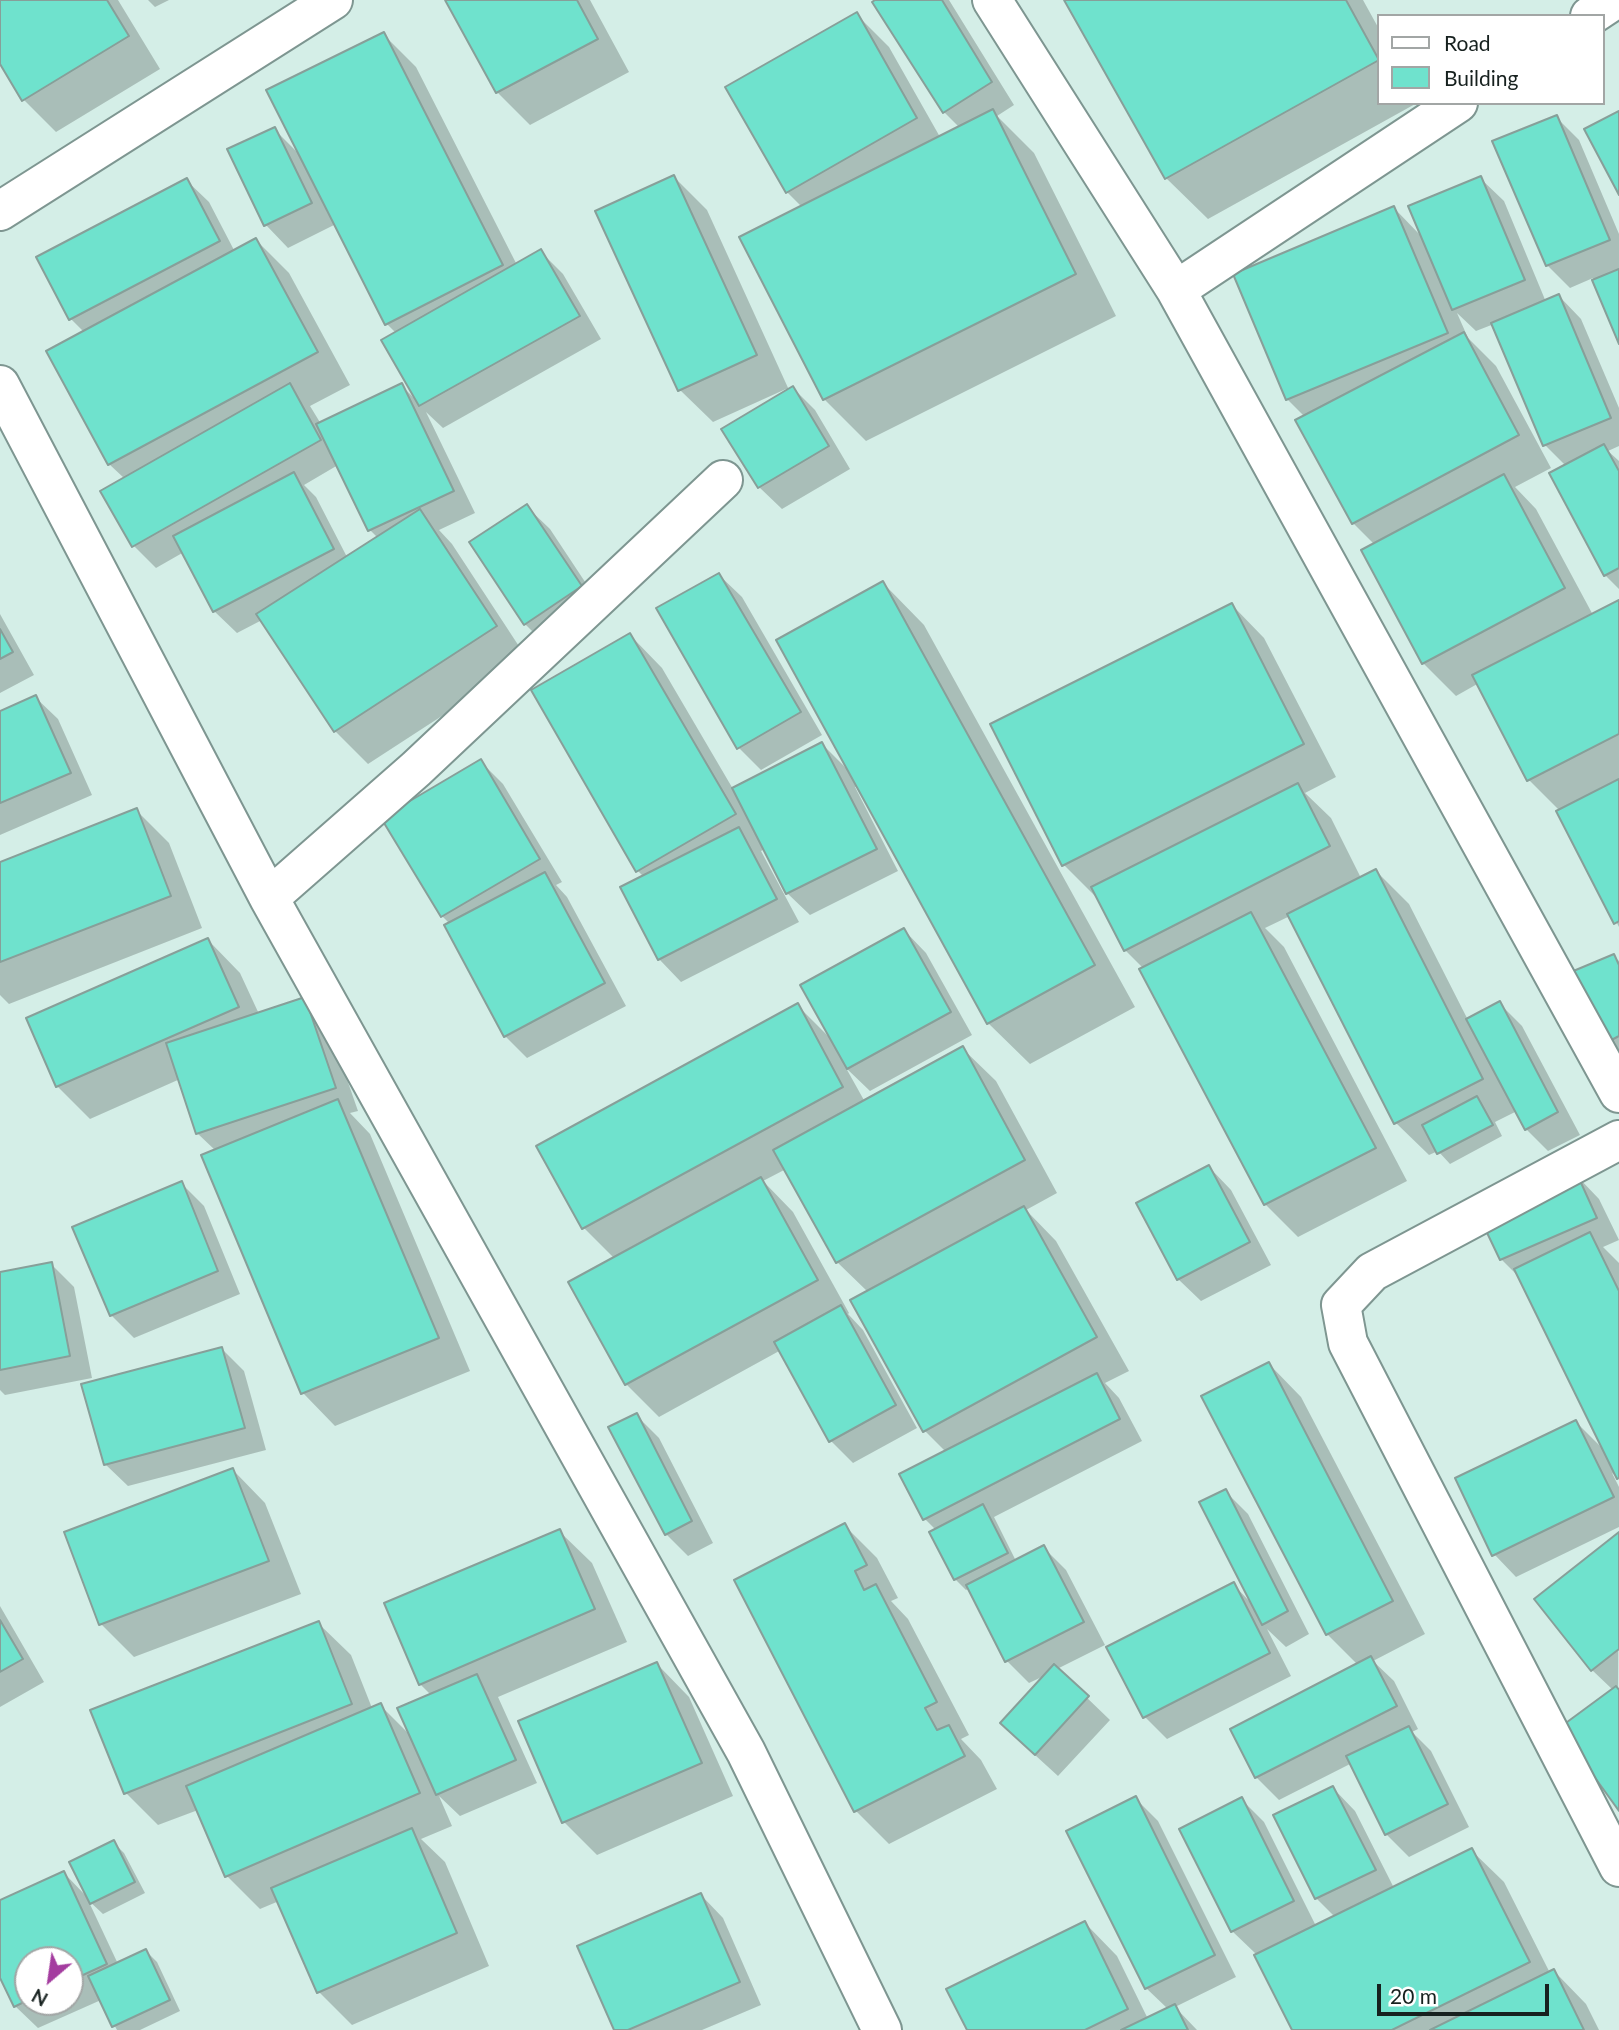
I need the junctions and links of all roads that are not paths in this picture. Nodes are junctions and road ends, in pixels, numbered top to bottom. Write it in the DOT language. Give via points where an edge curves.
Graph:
graph roads {
  1 [pos="333,0"];
  2 [pos="992,0"];
  3 [pos="1614,0"];
  4 [pos="1593,14"];
  5 [pos="1455,105"];
  6 [pos="1,208"];
  7 [pos="1176,290"];
  8 [pos="0,385"];
  9 [pos="723,480"];
  10 [pos="269,898"];
  11 [pos="1619,1093"];
  12 [pos="1619,1140"];
  13 [pos="1619,1867"];
  14 [pos="882,2030"];
  1 -- 6 [label="street"];
  2 -- 7 [label="street"];
  3 -- 4 [label="street"];
  5 -- 7 [label="street"];
  7 -- 11 [label="street"];
  8 -- 10 [label="street"];
  9 -- 10 [label="street" via="416,769"];
  10 -- 14 [label="street" via="746,1752"];
  12 -- 13 [label="street" via="1372,1272 1341,1304 1348,1343"];
}
